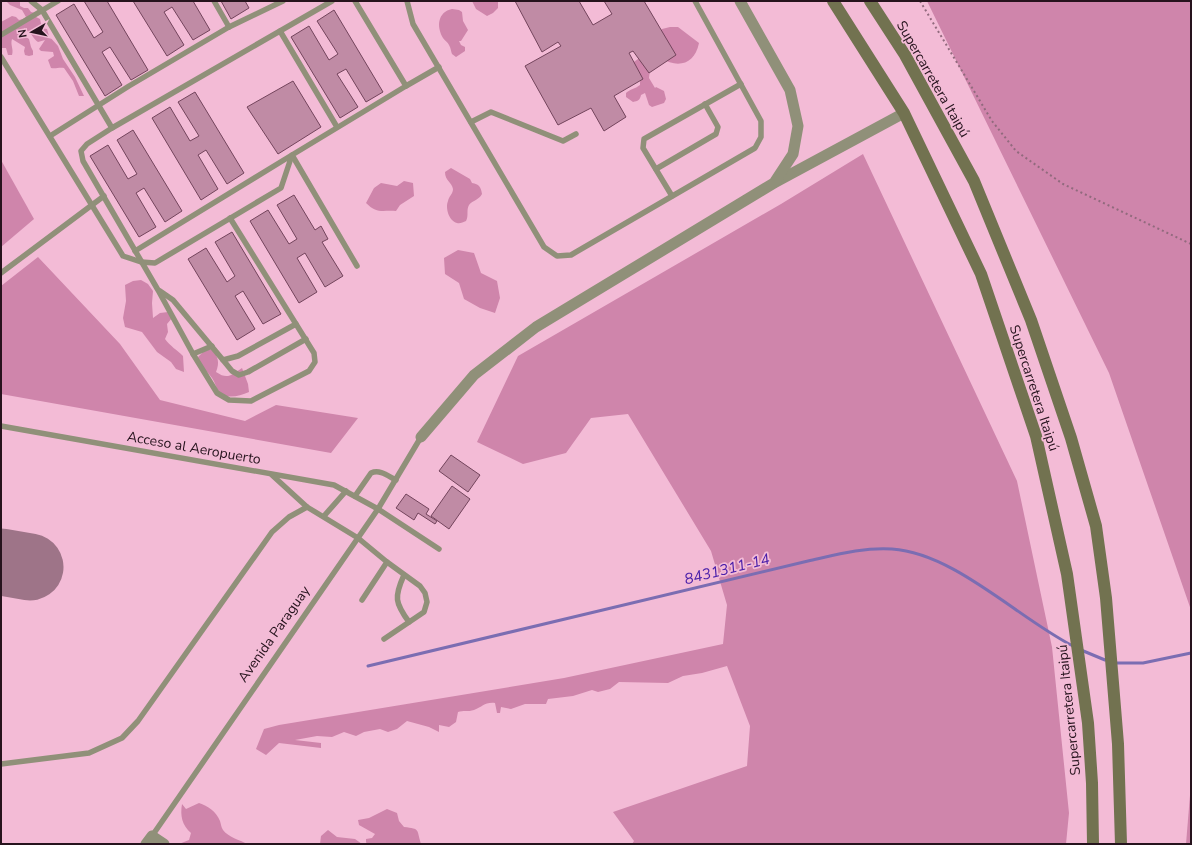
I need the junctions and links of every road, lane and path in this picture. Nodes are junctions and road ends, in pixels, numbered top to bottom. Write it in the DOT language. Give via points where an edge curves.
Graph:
graph roads {
  1 [pos="31,1"];
  2 [pos="58,1"];
  3 [pos="214,1"];
  4 [pos="283,1"];
  5 [pos="332,1"];
  6 [pos="355,1"];
  7 [pos="407,1"];
  8 [pos="695,1"];
  9 [pos="740,1"];
  10 [pos="824,1"];
  11 [pos="832,1"];
  12 [pos="870,1"];
  13 [pos="920,1"];
  14 [pos="42,10"];
  15 [pos="229,27"];
  16 [pos="280,31"];
  17 [pos="1,36"];
  18 [pos="868,56"];
  19 [pos="1,57"];
  20 [pos="439,67"];
  21 [pos="741,84"];
  22 [pos="406,86"];
  23 [pos="705,104"];
  24 [pos="98,106"];
  25 [pos="904,113"];
  26 [pos="471,122"];
  27 [pos="112,128"];
  28 [pos="337,128"];
  29 [pos="576,134"];
  30 [pos="50,136"];
  31 [pos="292,155"];
  32 [pos="656,169"];
  33 [pos="774,183"];
  34 [pos="104,196"];
  35 [pos="672,196"];
  36 [pos="92,206"];
  37 [pos="230,218"];
  38 [pos="1191,244"];
  39 [pos="135,251"];
  40 [pos="141,262"];
  41 [pos="357,266"];
  42 [pos="1,274"];
  43 [pos="158,290"];
  44 [pos="296,324"];
  45 [pos="306,339"];
  46 [pos="212,346"];
  47 [pos="193,354"];
  48 [pos="223,360"];
  49 [pos="1,426"];
  50 [pos="421,437"];
  51 [pos="272,474"];
  52 [pos="396,480"];
  53 [pos="346,491"];
  54 [pos="355,496"];
  55 [pos="307,507"];
  56 [pos="378,509"];
  57 [pos="324,516"];
  58 [pos="358,538"];
  59 [pos="439,549"];
  60 [pos="387,562"];
  61 [pos="404,575"];
  62 [pos="362,600"];
  63 [pos="409,622"];
  64 [pos="384,639"];
  65 [pos="1,764"];
  66 [pos="149,840"];
  67 [pos="164,844"];
  68 [pos="1093,844"];
  69 [pos="1121,844"];
  1 -- 14 [label="lane"];
  2 -- 14 [label="lane"];
  3 -- 15 [label="lane"];
  4 -- 15 [label="lane"];
  5 -- 16 [label="lane"];
  6 -- 22 [label="lane"];
  7 -- 20 [label="lane" via="413,24"];
  8 -- 21 [label="lane"];
  9 -- 33 [label="street" via="790,90 798,126 793,154"];
  10 -- 18 [label="street"];
  11 -- 18 [label="street, Supercarretera Itaipú"];
  12 -- 69 [label="street, Supercarretera Itaipú" via="905,55 974,181 1031,320 1071,438 1096,526 1106,598 1118,744"];
  13 -- 38 [label="path" via="992,121 1016,151 1063,184"];
  14 -- 17 [label="lane"];
  14 -- 24 [label="lane"];
  15 -- 24 [label="lane"];
  16 -- 27 [label="lane"];
  16 -- 28 [label="lane"];
  18 -- 25 [label="street, Supercarretera Itaipú"];
  19 -- 30 [label="lane"];
  20 -- 22 [label="lane"];
  20 -- 26 [label="lane"];
  21 -- 23 [label="lane"];
  21 -- 35 [label="lane" via="761,121 761,137 755,148"];
  22 -- 28 [label="lane"];
  23 -- 32 [label="lane" via="718,127 716,134"];
  23 -- 32 [label="lane" via="644,139 643,148"];
  24 -- 27 [label="lane"];
  24 -- 30 [label="lane"];
  25 -- 33 [label="street"];
  25 -- 68 [label="street, Supercarretera Itaipú" via="981,274 1036,436 1067,574 1088,723"];
  26 -- 29 [label="lane" via="491,112 563,141"];
  26 -- 35 [label="lane" via="544,247 557,256 571,255"];
  27 -- 34 [label="lane" via="87,144 81,152"];
  28 -- 31 [label="lane"];
  30 -- 36 [label="lane"];
  31 -- 37 [label="lane" via="281,188"];
  31 -- 39 [label="lane"];
  31 -- 41 [label="lane"];
  32 -- 35 [label="lane"];
  33 -- 50 [label="street" via="536,327 474,375"];
  34 -- 36 [label="lane"];
  34 -- 39 [label="lane"];
  36 -- 40 [label="lane" via="123,256"];
  36 -- 42 [label="lane"];
  37 -- 40 [label="lane" via="155,263"];
  37 -- 44 [label="lane"];
  39 -- 40 [label="lane"];
  40 -- 43 [label="lane"];
  43 -- 46 [label="lane" via="173,300"];
  43 -- 47 [label="lane"];
  44 -- 45 [label="lane"];
  44 -- 48 [label="lane" via="238,356"];
  45 -- 47 [label="lane" via="314,353 315,362 310,371 250,401 230,400 217,394"];
  45 -- 48 [label="lane" via="239,375"];
  46 -- 47 [label="lane"];
  46 -- 48 [label="lane"];
  49 -- 51 [label="lane, Acceso al Aeropuerto"];
  50 -- 52 [label="lane, Avenida Paraguay"];
  51 -- 53 [label="lane, Acceso al Aeropuerto" via="334,485"];
  51 -- 55 [label="lane"];
  52 -- 54 [label="lane" via="380,472 371,473"];
  52 -- 56 [label="lane, Avenida Paraguay"];
  53 -- 54 [label="lane, Acceso al Aeropuerto"];
  53 -- 57 [label="lane"];
  54 -- 56 [label="lane, Acceso al Aeropuerto"];
  55 -- 57 [label="lane"];
  55 -- 65 [label="lane" via="289,517 272,532 138,722 122,738 89,753"];
  56 -- 58 [label="lane, Avenida Paraguay"];
  56 -- 59 [label="lane, Acceso al Aeropuerto"];
  57 -- 58 [label="lane"];
  58 -- 60 [label="lane"];
  58 -- 66 [label="lane, Avenida Paraguay"];
  60 -- 61 [label="lane"];
  60 -- 62 [label="lane"];
  61 -- 63 [label="lane" via="396,596"];
  61 -- 63 [label="lane" via="420,586 427,602 424,612"];
  63 -- 64 [label="lane"];
  66 -- 67 [label="street"];
}
